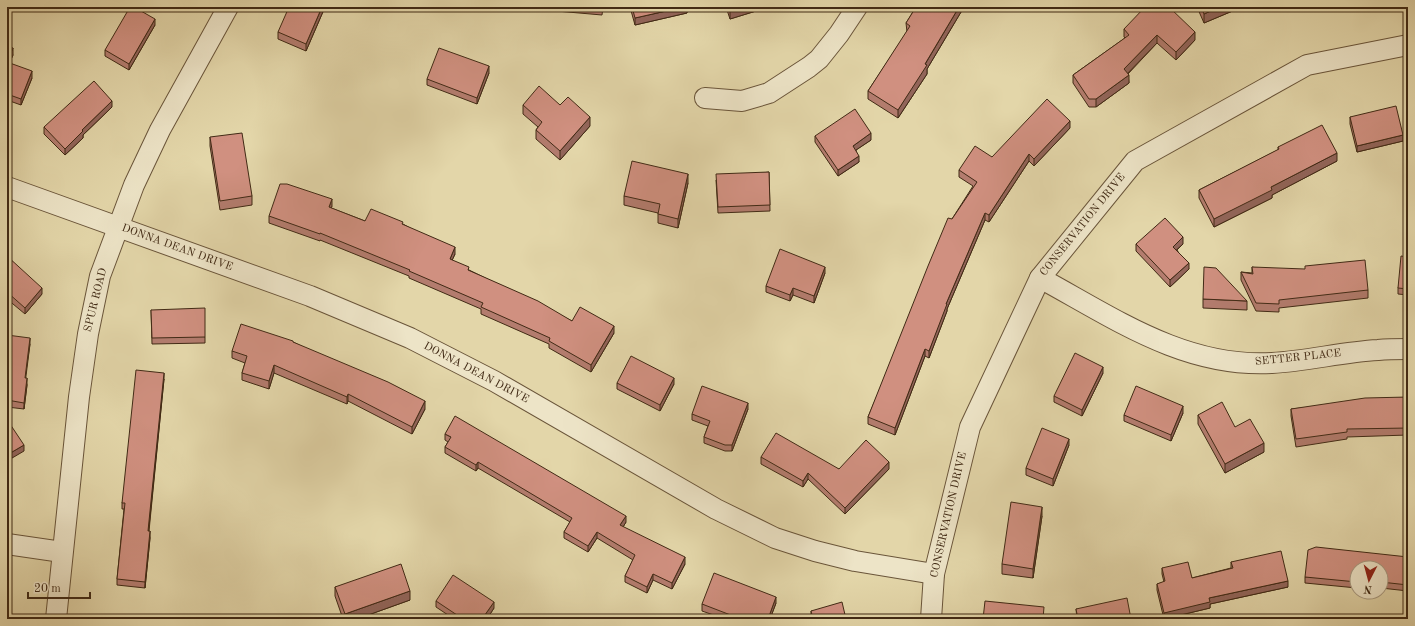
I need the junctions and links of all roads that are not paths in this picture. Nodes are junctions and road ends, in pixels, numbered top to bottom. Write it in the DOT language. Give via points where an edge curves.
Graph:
graph roads {
  1 [pos="228,7"];
  2 [pos="857,7"];
  3 [pos="1408,46"];
  4 [pos="705,98"];
  5 [pos="7,187"];
  6 [pos="118,227"];
  7 [pos="1040,278"];
  8 [pos="1408,349"];
  9 [pos="7,544"];
  10 [pos="62,552"];
  11 [pos="934,574"];
  12 [pos="56,619"];
  13 [pos="931,619"];
  1 -- 6 [label="street, SPUR ROAD" via="160,130 134,185"];
  2 -- 4 [label="street" via="819,59 769,93 742,101"];
  3 -- 7 [label="street, CONSERVATION DRIVE" via="1307,65 1135,161"];
  5 -- 6 [label="street, DONNA DEAN DRIVE"];
  6 -- 10 [label="street, SPUR ROAD" via="100,276 88,334"];
  6 -- 11 [label="street, DONNA DEAN DRIVE" via="310,296 410,338 494,381 716,509 775,538 815,552"];
  7 -- 8 [label="street, SETTER PLACE" via="1147,336 1192,354 1217,360 1273,363 1378,350"];
  7 -- 11 [label="street, CONSERVATION DRIVE" via="970,427"];
  9 -- 10 [label="street"];
  10 -- 12 [label="street, SPUR ROAD"];
  11 -- 13 [label="street, CONSERVATION DRIVE"];
}
